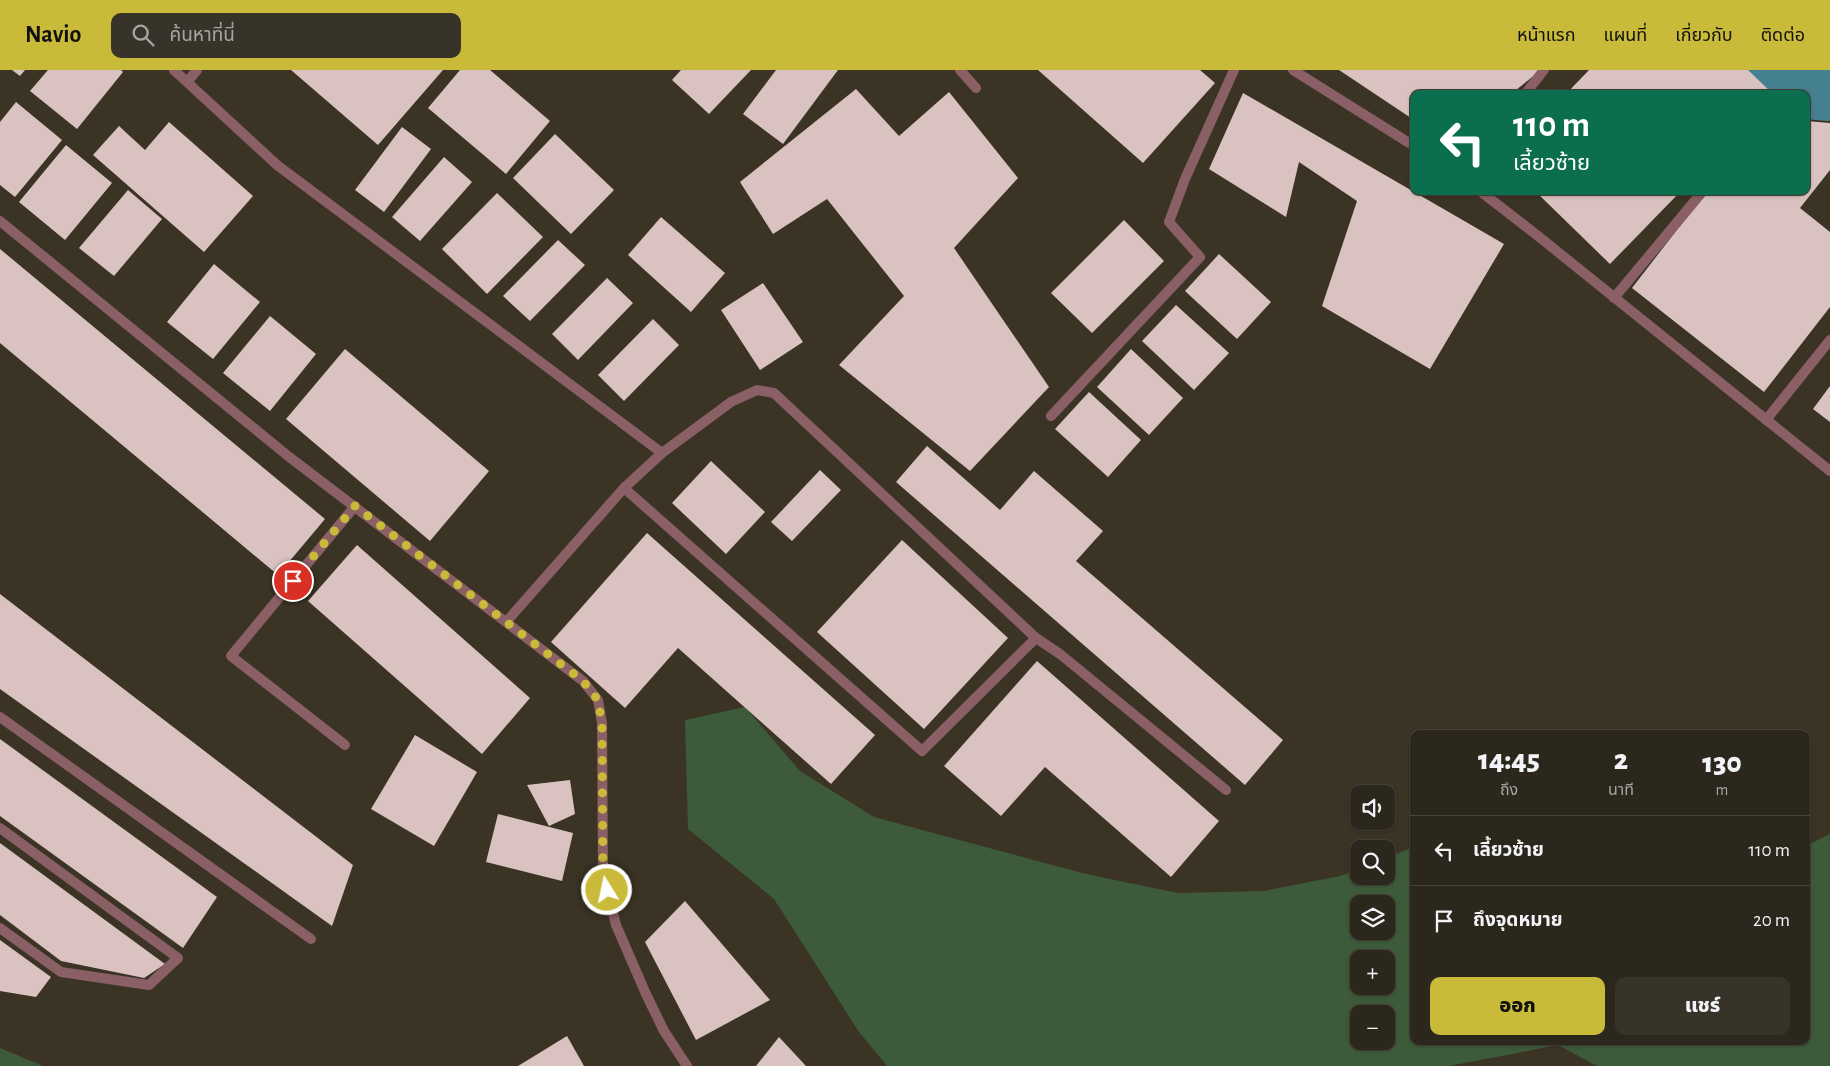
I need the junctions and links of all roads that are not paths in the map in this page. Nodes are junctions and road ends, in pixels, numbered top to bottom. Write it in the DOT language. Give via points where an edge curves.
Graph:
graph roads {
  1 [pos="174,70"];
  2 [pos="197,70"];
  3 [pos="960,70"];
  4 [pos="1234,70"];
  5 [pos="1293,70"];
  6 [pos="1544,70"];
  7 [pos="188,81"];
  8 [pos="976,88"];
  9 [pos="1528,90"];
  10 [pos="1410,143"];
  11 [pos="1485,195"];
  12 [pos="1700,195"];
  13 [pos="0,221"];
  14 [pos="1614,298"];
  15 [pos="1830,340"];
  16 [pos="1051,416"];
  17 [pos="1766,420"];
  18 [pos="662,453"];
  19 [pos="1830,471"];
  20 [pos="624,488"];
  21 [pos="355,506"];
  22 [pos="507,621"];
  23 [pos="1036,638"];
  24 [pos="0,717"];
  25 [pos="345,745"];
  26 [pos="1226,790"];
  27 [pos="0,828"];
  28 [pos="0,928"];
  29 [pos="311,939"];
  30 [pos="687,1066"];
  1 -- 7 [label="street"];
  2 -- 7 [label="street"];
  3 -- 8 [label="street"];
  4 -- 16 [label="street" via="1169,222 1200,257"];
  5 -- 10 [label="street"];
  6 -- 9 [label="street"];
  7 -- 18 [label="street" via="277,165"];
  11 -- 14 [label="street"];
  12 -- 14 [label="street"];
  13 -- 21 [label="street" via="288,456"];
  14 -- 17 [label="street"];
  15 -- 17 [label="street"];
  17 -- 19 [label="street"];
  18 -- 20 [label="street"];
  18 -- 23 [label="street" via="731,402 757,390 774,393"];
  20 -- 22 [label="street"];
  20 -- 23 [label="street" via="922,751"];
  21 -- 22 [label="street"];
  21 -- 25 [label="street" via="231,656"];
  22 -- 30 [label="street" via="583,681 598,700 602,733 603,873 616,925 646,994 664,1031"];
  23 -- 26 [label="street"];
  24 -- 29 [label="street"];
  27 -- 28 [label="street" via="178,958 149,985 61,972"];
}
